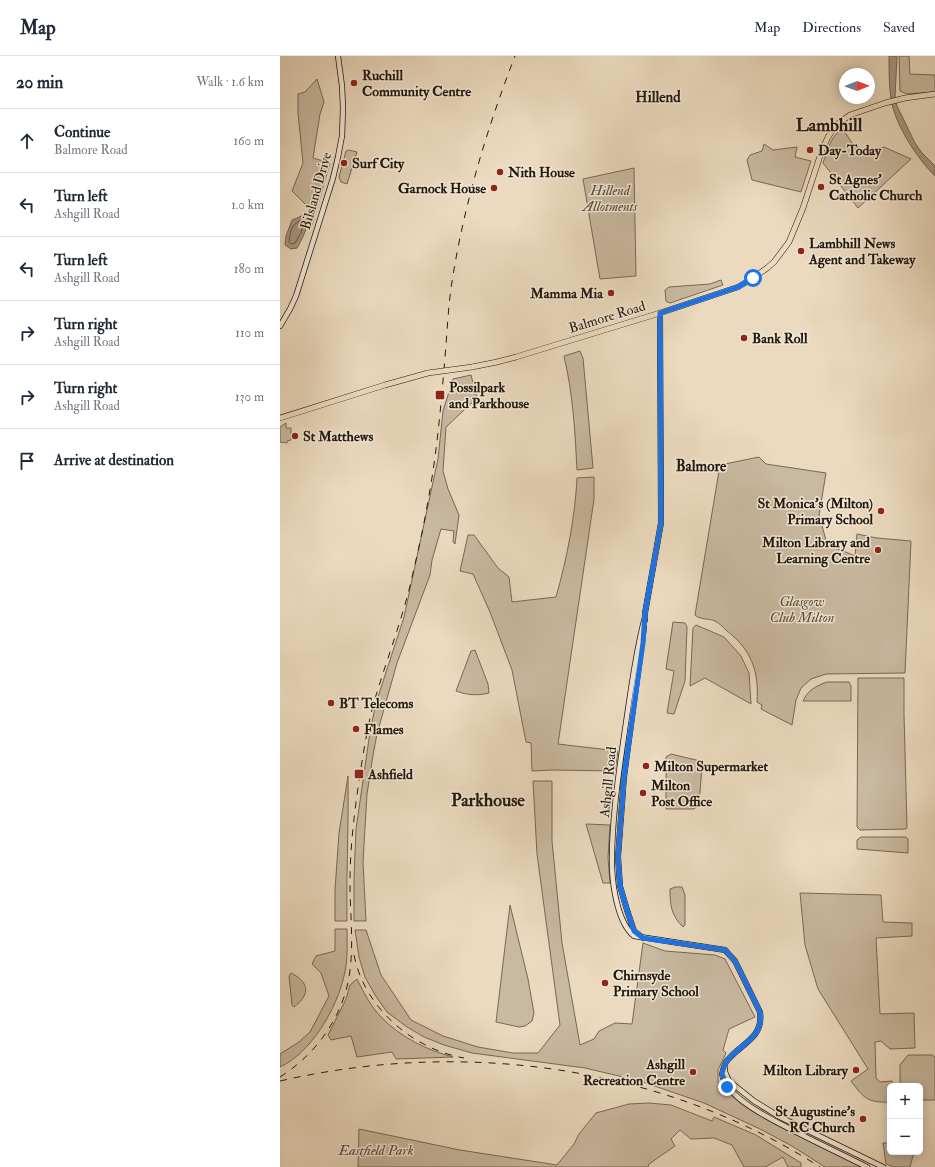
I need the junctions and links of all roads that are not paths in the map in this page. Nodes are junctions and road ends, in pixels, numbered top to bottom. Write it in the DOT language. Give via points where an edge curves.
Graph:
graph roads {
  1 [pos="338,56"];
  2 [pos="935,94"];
  3 [pos="660,313"];
  4 [pos="280,326"];
  5 [pos="280,418"];
  6 [pos="645,617"];
  7 [pos="643,938"];
  8 [pos="726,1063"];
  9 [pos="867,1167"];
  10 [pos="883,1167"];
  1 -- 4 [label="street, Bilsland Drive" via="343,108 337,164 296,296"];
  2 -- 3 [label="main road, Balmore Road" via="892,101 850,115 836,125 822,150 803,208 782,253 767,268 738,287"];
  3 -- 5 [label="main road, Balmore Road, bridge" via="510,359 428,373"];
  3 -- 6 [label="street, Ashgill Road" via="661,523"];
  6 -- 7 [label="street, Ashgill Road" via="624,777 618,857 620,886 627,910 634,931"];
  6 -- 7 [label="street, Ashgill Road" via="638,640 622,750 612,857 614,886 625,927 634,936"];
  7 -- 8 [label="street, Ashgill Road" via="725,950 735,961 760,1012 761,1021 754,1036"];
  8 -- 9 [label="street" via="723,1079 727,1087 743,1101 760,1113"];
  8 -- 10 [label="street" via="725,1072 729,1081 754,1101 780,1117"];
}
